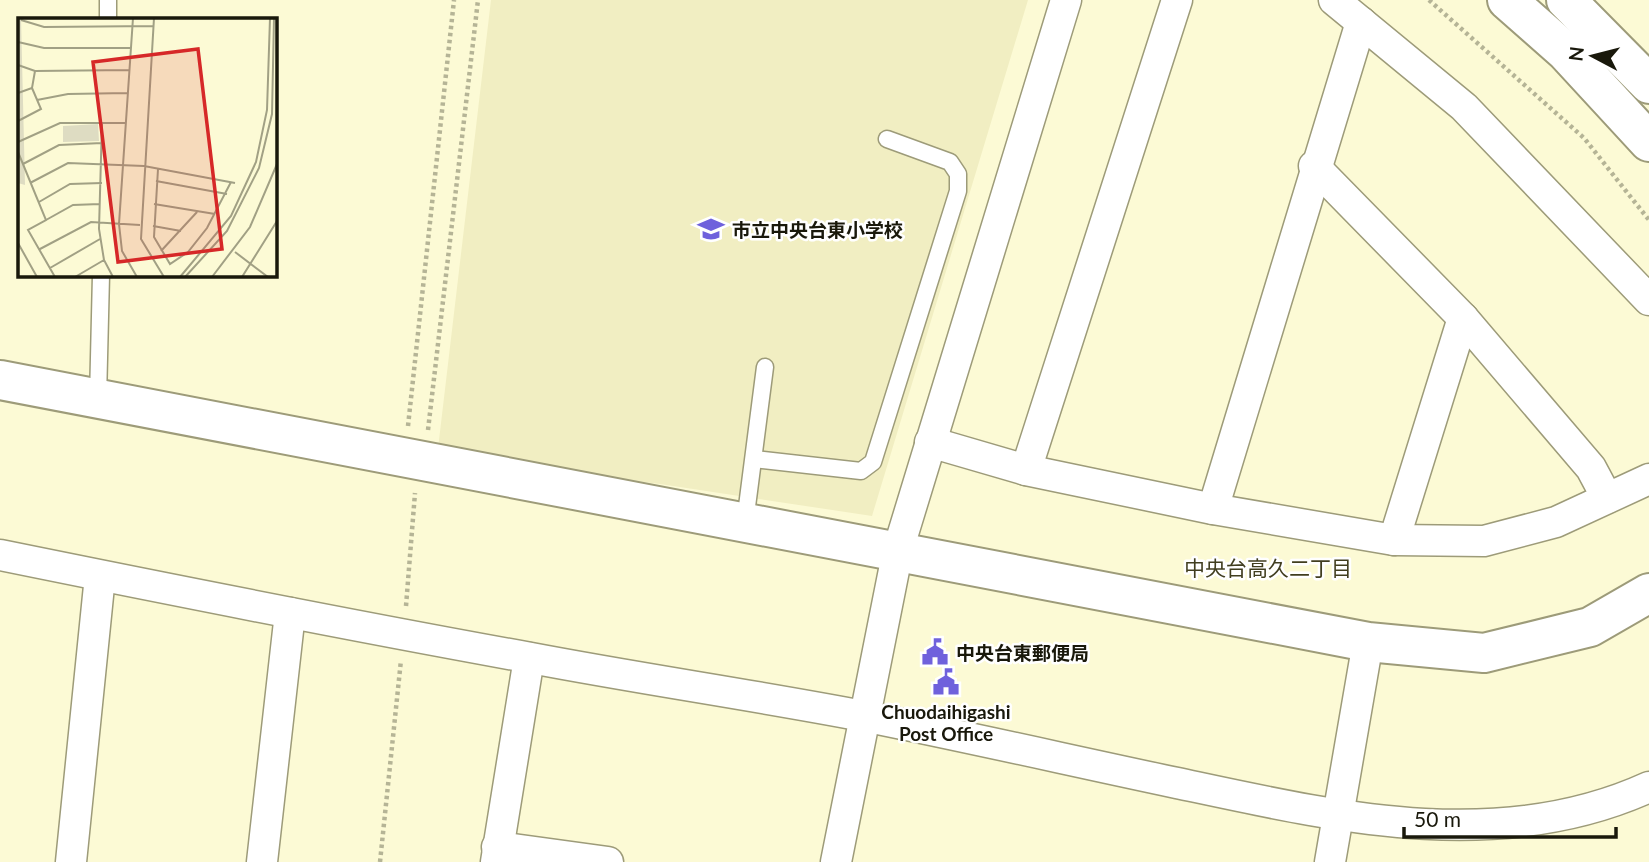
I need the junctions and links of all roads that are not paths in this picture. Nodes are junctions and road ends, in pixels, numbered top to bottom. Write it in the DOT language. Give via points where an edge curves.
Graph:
graph roads {
  1 [pos="108,0"];
  2 [pos="1066,0"];
  3 [pos="1177,0"];
  4 [pos="1334,0"];
  5 [pos="1507,0"];
  6 [pos="1566,0"];
  7 [pos="108,18"];
  8 [pos="1361,22"];
  9 [pos="1649,84"];
  10 [pos="887,139"];
  11 [pos="1649,142"];
  12 [pos="1314,166"];
  13 [pos="101,276"];
  14 [pos="1649,300"];
  15 [pos="1463,318"];
  16 [pos="765,367"];
  17 [pos="0,380"];
  18 [pos="98,399"];
  19 [pos="930,442"];
  20 [pos="754,459"];
  21 [pos="1026,470"];
  22 [pos="1649,479"];
  23 [pos="1607,498"];
  24 [pos="1213,509"];
  25 [pos="745,522"];
  26 [pos="1394,540"];
  27 [pos="898,550"];
  28 [pos="0,555"];
  29 [pos="100,576"];
  30 [pos="1649,593"];
  31 [pos="290,613"];
  32 [pos="1368,642"];
  33 [pos="530,658"];
  34 [pos="863,716"];
  35 [pos="1649,787"];
  36 [pos="1338,817"];
  37 [pos="496,855"];
  38 [pos="71,862"];
  39 [pos="262,862"];
  40 [pos="608,862"];
  41 [pos="836,862"];
  42 [pos="1330,862"];
  1 -- 7 [label="lane"];
  2 -- 19 [label="street"];
  3 -- 21 [label="street"];
  4 -- 8 [label="street"];
  5 -- 11 [label="street" via="1566,52"];
  6 -- 9 [label="street"];
  8 -- 12 [label="street"];
  8 -- 14 [label="street" via="1464,107"];
  10 -- 20 [label="lane" via="950,162 958,174 958,191 873,462 861,471"];
  12 -- 15 [label="street"];
  12 -- 24 [label="street"];
  13 -- 18 [label="lane"];
  15 -- 23 [label="street" via="1591,468"];
  15 -- 26 [label="street"];
  16 -- 20 [label="lane"];
  17 -- 18 [label="street"];
  18 -- 25 [label="street"];
  19 -- 21 [label="street"];
  19 -- 27 [label="street"];
  20 -- 25 [label="lane"];
  21 -- 24 [label="street"];
  22 -- 23 [label="street"];
  23 -- 26 [label="street" via="1556,522 1485,541"];
  24 -- 26 [label="street"];
  25 -- 27 [label="street"];
  27 -- 32 [label="street"];
  27 -- 34 [label="street"];
  28 -- 29 [label="street"];
  29 -- 31 [label="street"];
  29 -- 38 [label="street"];
  30 -- 32 [label="street" via="1590,627 1485,653"];
  31 -- 33 [label="street"];
  31 -- 39 [label="street"];
  32 -- 36 [label="street"];
  33 -- 34 [label="street"];
  33 -- 37 [label="street"];
  34 -- 36 [label="street"];
  34 -- 41 [label="street"];
  35 -- 36 [label="street" via="1568,816 1508,824 1438,825"];
  36 -- 42 [label="street"];
  37 -- 40 [label="street"];
}
